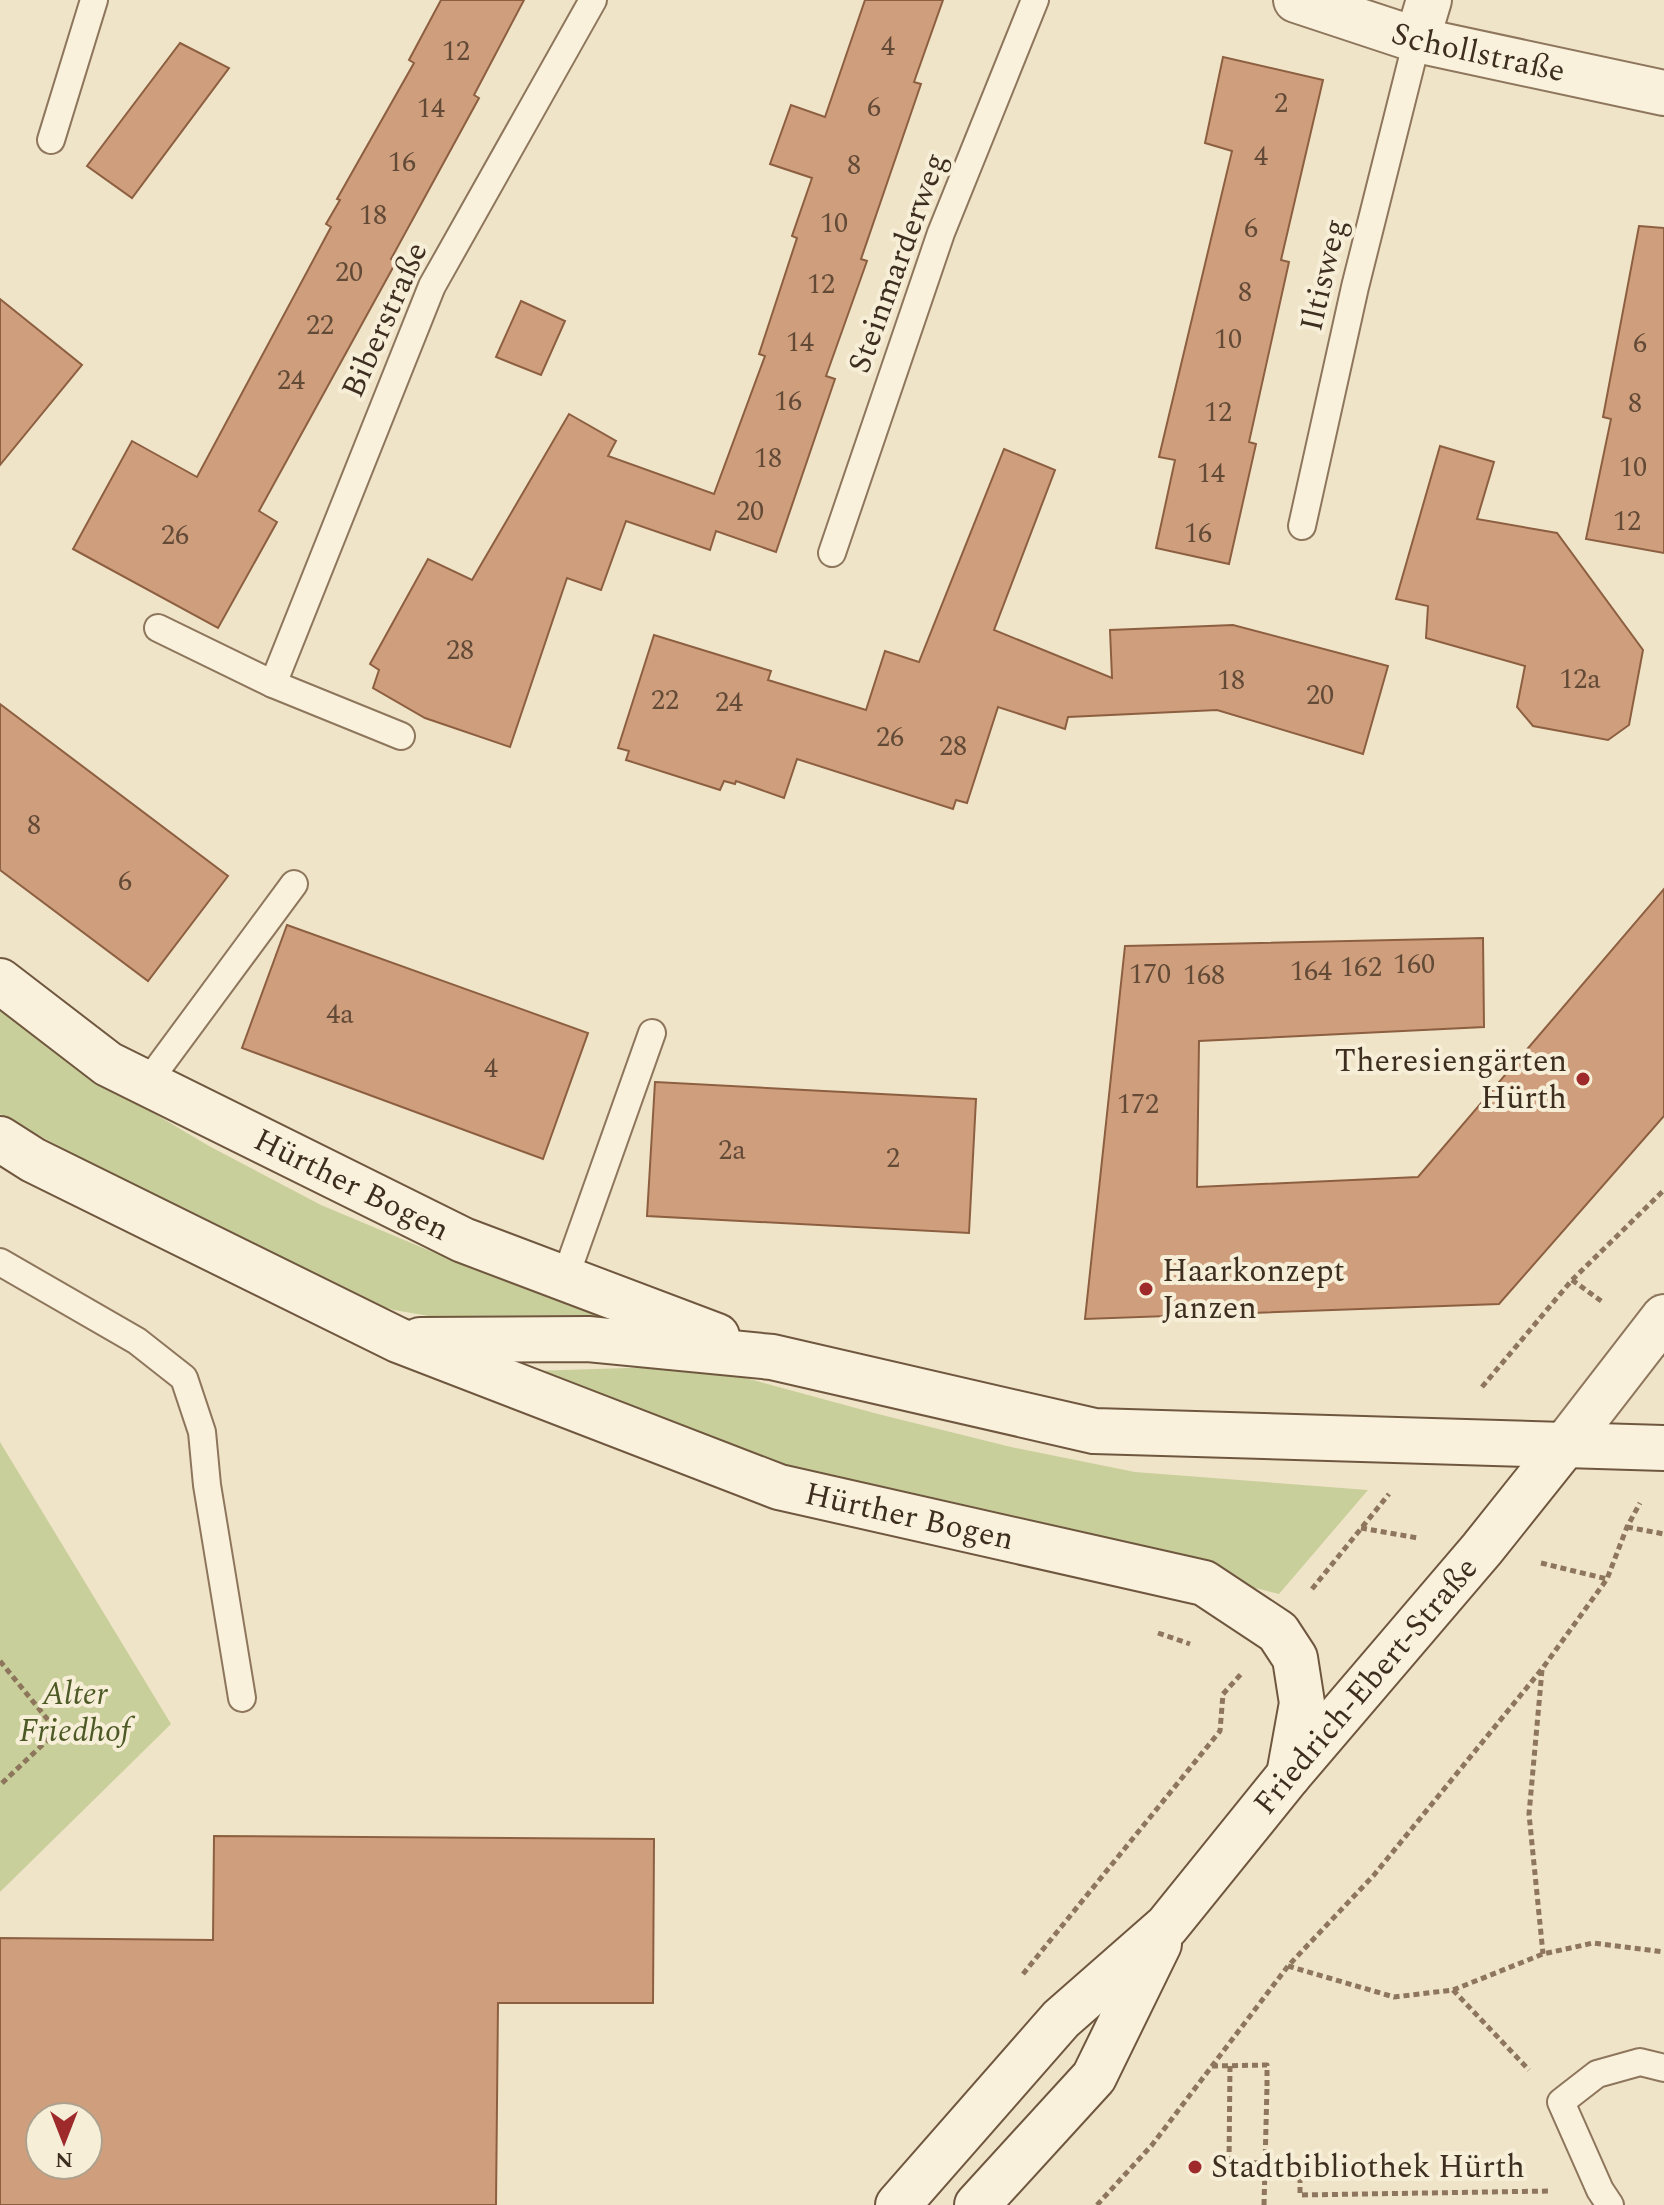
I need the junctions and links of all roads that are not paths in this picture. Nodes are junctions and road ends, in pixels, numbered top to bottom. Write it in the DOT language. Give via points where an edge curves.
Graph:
graph roads {
  1 [pos="94,0"];
  2 [pos="593,0"];
  3 [pos="1035,0"];
  4 [pos="1296,0"];
  5 [pos="1423,20"];
  6 [pos="1664,93"];
  7 [pos="51,140"];
  8 [pos="1302,526"];
  9 [pos="832,553"];
  10 [pos="158,628"];
  11 [pos="273,684"];
  12 [pos="401,736"];
  13 [pos="294,884"];
  14 [pos="0,981"];
  15 [pos="652,1033"];
  16 [pos="147,1083"];
  17 [pos="0,1139"];
  18 [pos="0,1262"];
  19 [pos="565,1278"];
  20 [pos="1664,1317"];
  21 [pos="398,1340"];
  22 [pos="772,1357"];
  23 [pos="1565,1445"];
  24 [pos="1664,1448"];
  25 [pos="242,1698"];
  26 [pos="1289,1775"];
  27 [pos="1167,1926"];
  28 [pos="1664,2068"];
  29 [pos="1605,2198"];
  30 [pos="898,2205"];
  31 [pos="977,2205"];
  1 -- 7 [label="lane"];
  2 -- 11 [label="lane, Biberstraße" via="432,286"];
  3 -- 9 [label="lane, Steinmarderweg" via="941,233"];
  4 -- 5 [label="street, Schollstraße"];
  5 -- 6 [label="street, Schollstraße"];
  5 -- 8 [label="lane, Iltisweg" via="1355,287"];
  10 -- 11 [label="lane"];
  11 -- 12 [label="lane"];
  13 -- 16 [label="lane"];
  14 -- 16 [label="street, Hürther Bogen" via="108,1064"];
  15 -- 19 [label="lane"];
  16 -- 19 [label="street, Hürther Bogen" via="463,1240"];
  17 -- 21 [label="street, Hürther Bogen"];
  18 -- 25 [label="lane" via="137,1341 184,1378 202,1432"];
  19 -- 22 [label="street, Hürther Bogen"];
  20 -- 23 [label="street, Friedrich-Ebert-Straße"];
  21 -- 22 [label="street, Hürther Bogen" via="588,1339"];
  21 -- 26 [label="street, Hürther Bogen" via="779,1487 1204,1583 1278,1632 1295,1658 1302,1703"];
  22 -- 23 [label="street, Hürther Bogen" via="1094,1431"];
  23 -- 24 [label="street, Hürther Bogen"];
  23 -- 26 [label="street, Friedrich-Ebert-Straße"];
  26 -- 27 [label="street, Friedrich-Ebert-Straße"];
  27 -- 30 [label="street, Friedrich-Ebert-Straße" via="1061,2019"];
  27 -- 31 [label="street, Friedrich-Ebert-Straße" via="1094,2077"];
  28 -- 29 [label="lane" via="1640,2062 1597,2074 1561,2102"];
}
